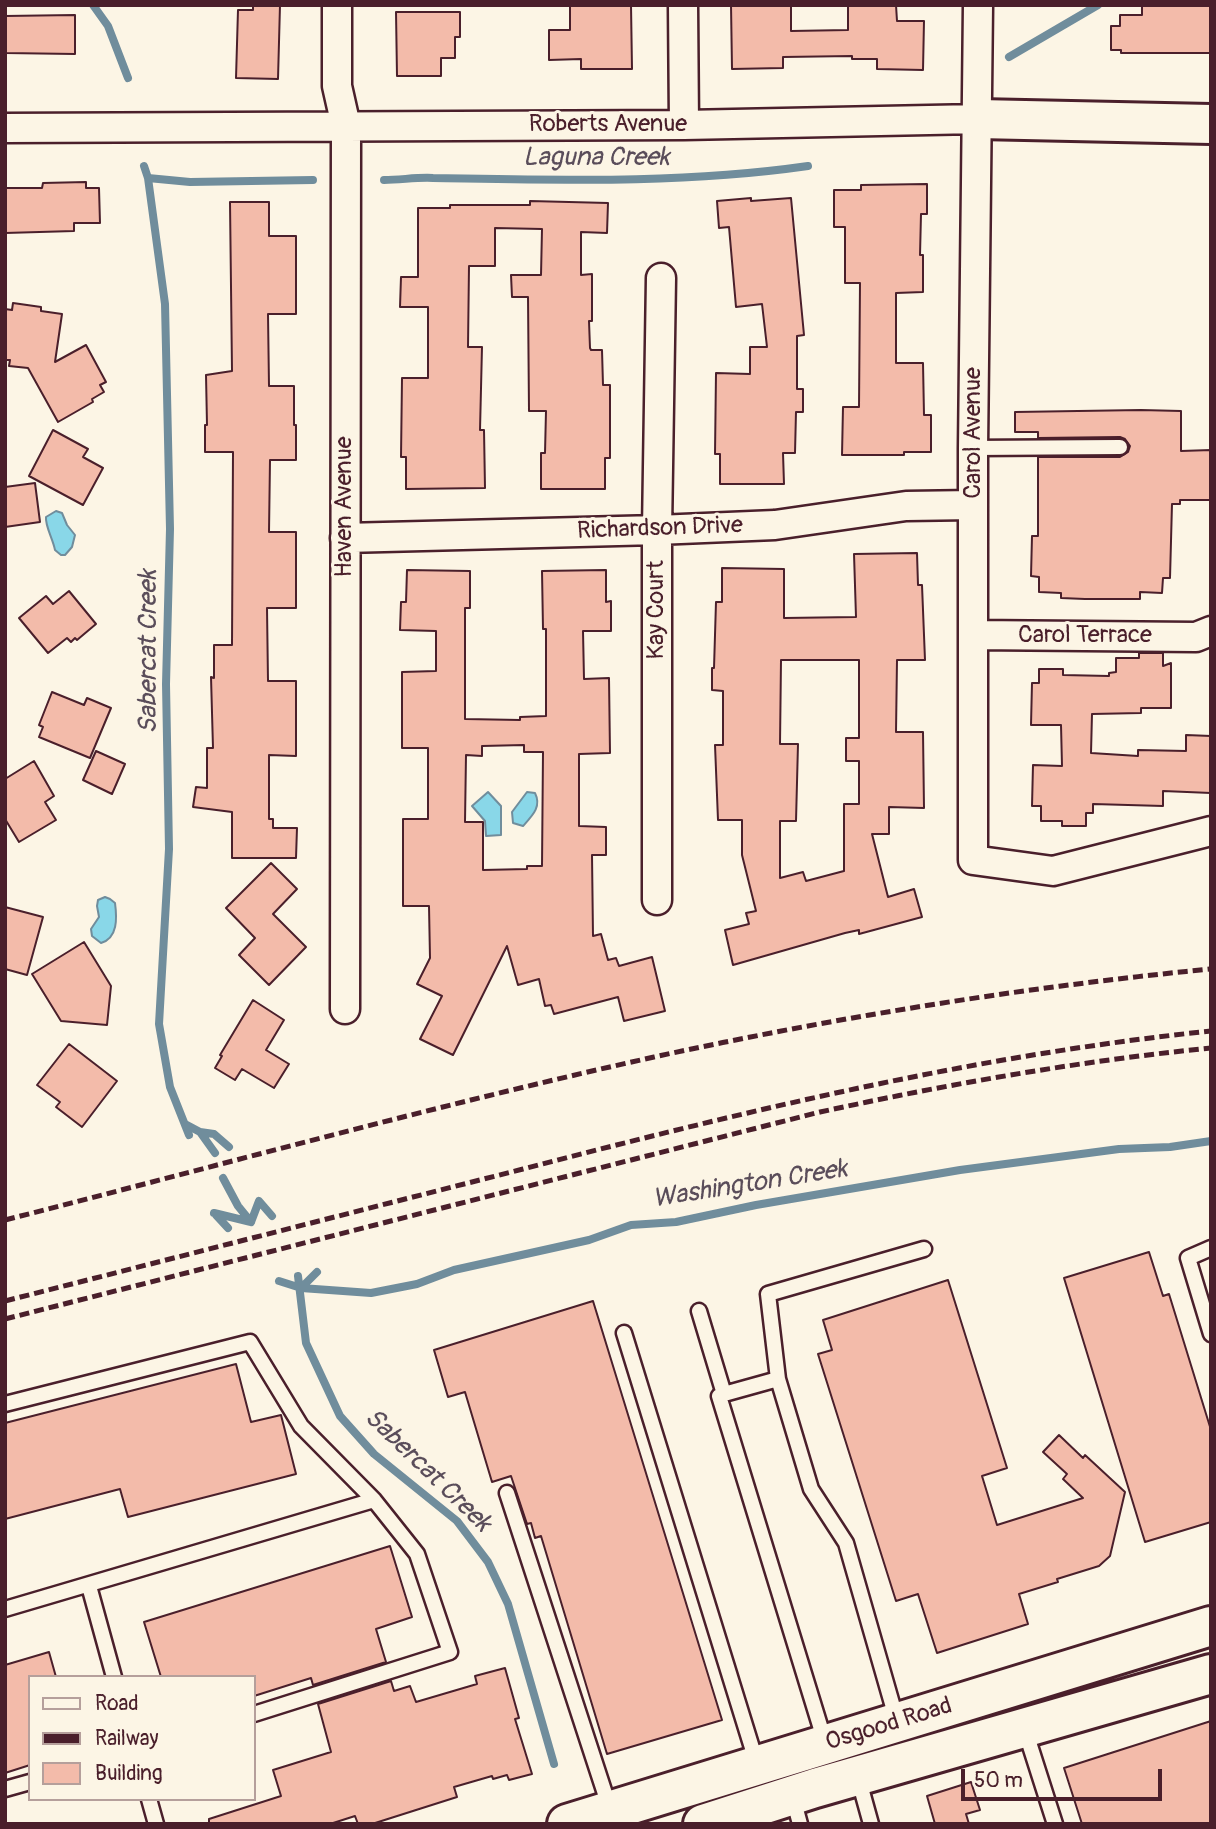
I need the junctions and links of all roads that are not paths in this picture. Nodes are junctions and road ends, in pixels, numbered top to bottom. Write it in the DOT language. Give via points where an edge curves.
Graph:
graph roads {
  1 [pos="337,5"];
  2 [pos="683,5"];
  3 [pos="978,5"];
  4 [pos="978,119"];
  5 [pos="1211,124"];
  6 [pos="684,125"];
  7 [pos="346,127"];
  8 [pos="5,128"];
  9 [pos="662,278"];
  10 [pos="1120,447"];
  11 [pos="973,448"];
  12 [pos="973,505"];
  13 [pos="657,530"];
  14 [pos="345,538"];
  15 [pos="1203,634"];
  16 [pos="974,635"];
  17 [pos="1211,831"];
  18 [pos="657,900"];
  19 [pos="345,1009"];
  20 [pos="1211,1248"];
  21 [pos="924,1249"];
  22 [pos="699,1311"];
  23 [pos="624,1333"];
  24 [pos="1211,1334"];
  25 [pos="778,1379"];
  26 [pos="724,1394"];
  27 [pos="5,1404"];
  28 [pos="507,1493"];
  29 [pos="374,1500"];
  30 [pos="89,1586"];
  31 [pos="5,1609"];
  32 [pos="1211,1626"];
  33 [pos="1211,1674"];
  34 [pos="113,1675"];
  35 [pos="256,1713"];
  36 [pos="897,1722"];
  37 [pos="1024,1729"];
  38 [pos="792,1754"];
  39 [pos="857,1776"];
  40 [pos="28,1783"];
  41 [pos="5,1789"];
  42 [pos="150,1801"];
  43 [pos="796,1810"];
  44 [pos="586,1819"];
  45 [pos="156,1824"];
  46 [pos="703,1824"];
  47 [pos="871,1824"];
  48 [pos="1055,1824"];
  1 -- 7 [label="street, Haven Avenue" via="337,86"];
  2 -- 6 [label="street"];
  3 -- 4 [label="street, Carol Avenue"];
  4 -- 5 [label="main road, Roberts Avenue"];
  4 -- 6 [label="street, Roberts Avenue"];
  4 -- 11 [label="street, Carol Avenue"];
  6 -- 7 [label="street, Roberts Avenue"];
  7 -- 8 [label="street, Roberts Avenue"];
  7 -- 14 [label="street, Haven Avenue"];
  9 -- 13 [label="street, Kay Court"];
  10 -- 11 [label="lane"];
  11 -- 12 [label="street, Carol Avenue"];
  12 -- 13 [label="street, Richardson Drive" via="906,506 775,525"];
  12 -- 16 [label="street, Carol Avenue"];
  13 -- 14 [label="street, Richardson Drive"];
  13 -- 18 [label="street, Kay Court"];
  14 -- 19 [label="street, Haven Avenue"];
  15 -- 16 [label="street, Carol Terrace"];
  16 -- 17 [label="street, Carol Avenue" via="973,860 1053,871"];
  20 -- 24 [label="lane" via="1188,1258"];
  21 -- 25 [label="lane" via="768,1294"];
  22 -- 26 [label="lane"];
  23 -- 38 [label="lane"];
  25 -- 26 [label="lane"];
  25 -- 36 [label="lane" via="811,1489 846,1544"];
  26 -- 38 [label="lane" via="719,1396"];
  27 -- 29 [label="lane" via="250,1342 301,1426"];
  28 -- 44 [label="lane"];
  29 -- 30 [label="lane"];
  29 -- 35 [label="lane" via="417,1554 450,1652"];
  30 -- 31 [label="lane"];
  30 -- 34 [label="lane"];
  32 -- 36 [label="main road, Osgood Road"];
  33 -- 37 [label="main road, Osgood Road"];
  36 -- 38 [label="main road, Osgood Road"];
  37 -- 39 [label="main road, Osgood Road"];
  37 -- 48 [label="lane"];
  38 -- 43 [label="main road"];
  38 -- 44 [label="main road, Osgood Road"];
  39 -- 43 [label="main road, Osgood Road"];
  39 -- 47 [label="lane"];
  40 -- 41 [label="lane"];
  42 -- 45 [label="lane"];
  43 -- 46 [label="main road, Osgood Road"];
}
